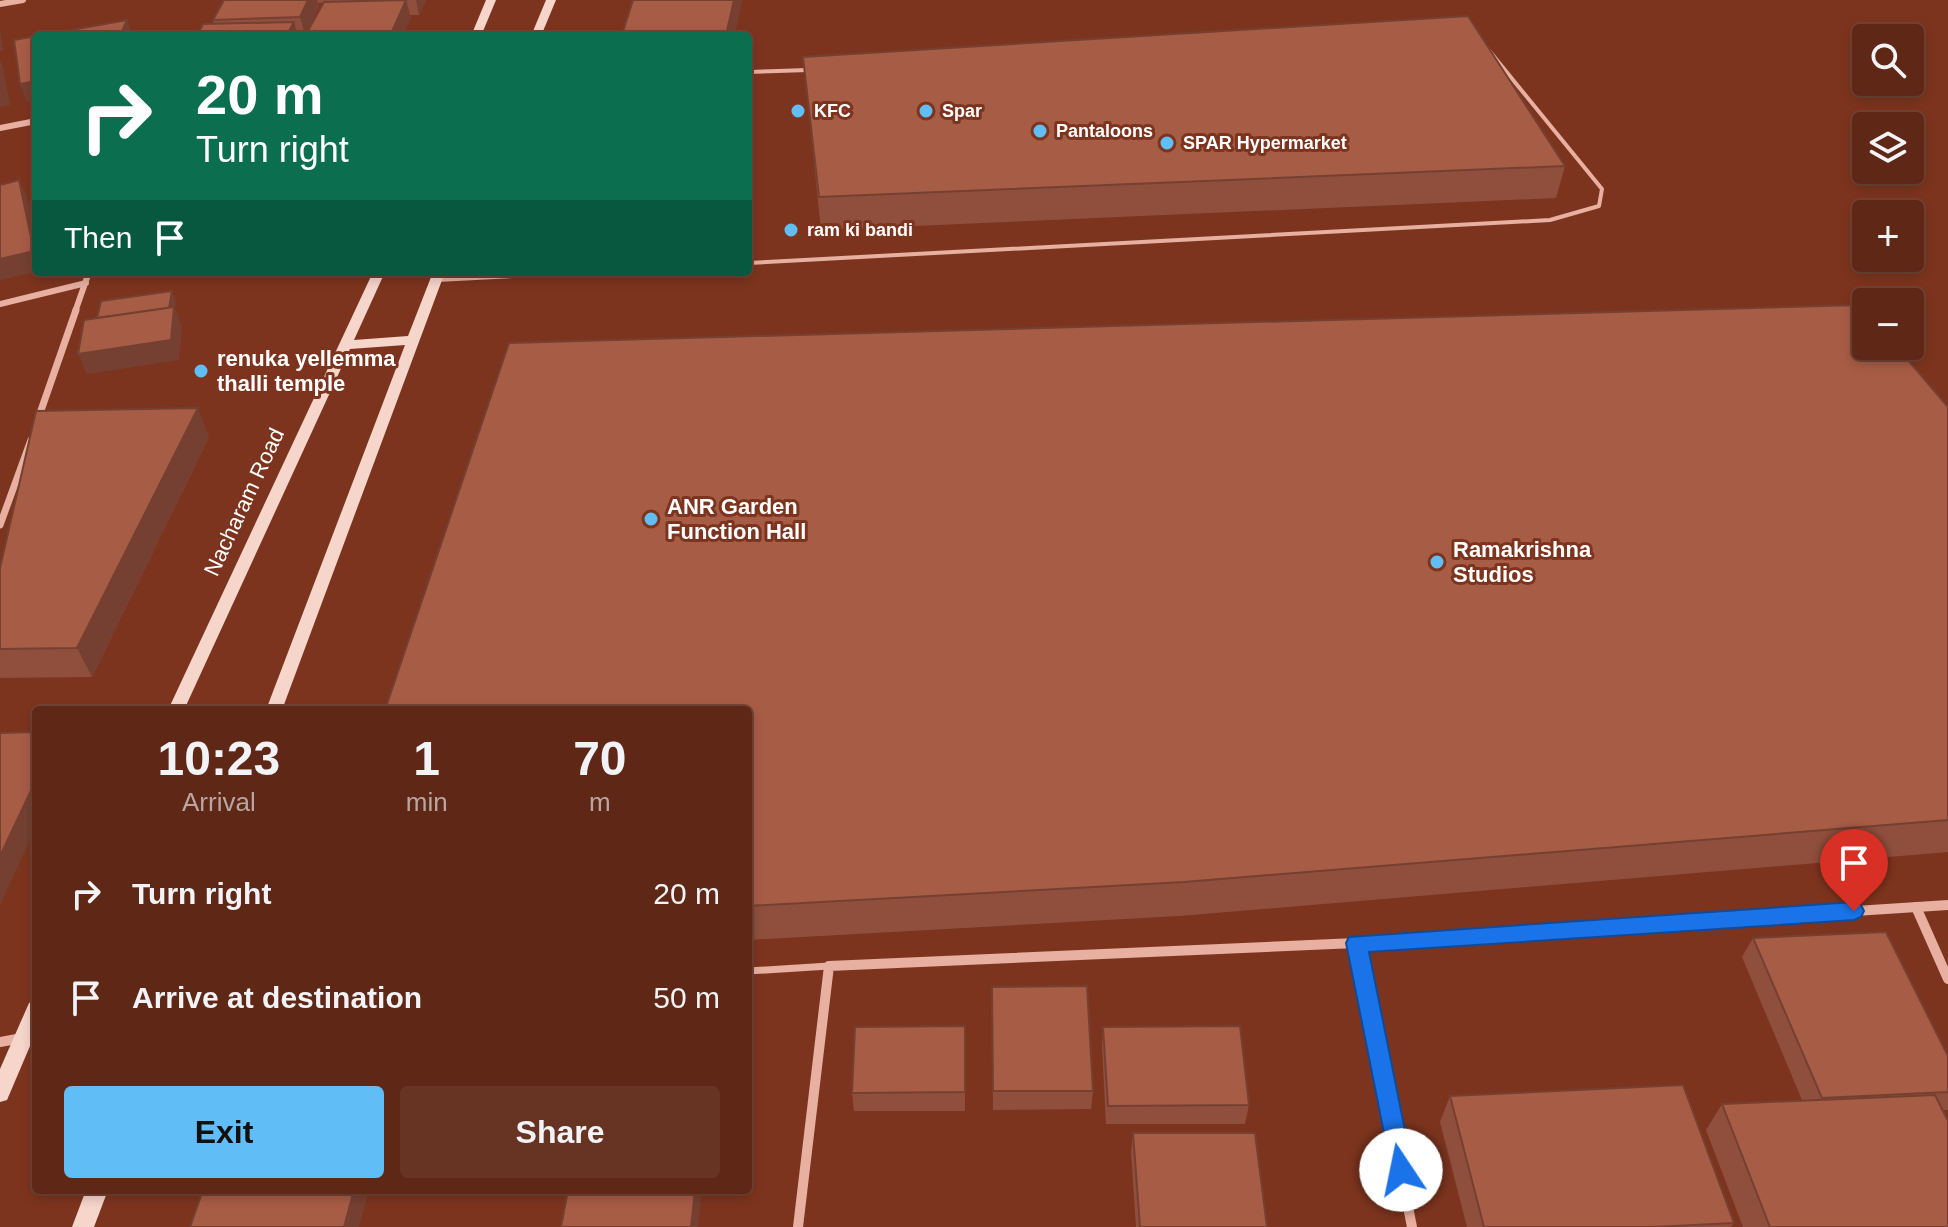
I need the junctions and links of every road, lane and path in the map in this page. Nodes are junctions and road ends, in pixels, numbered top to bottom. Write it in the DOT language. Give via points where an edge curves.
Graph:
graph roads {
  1 [pos="23,0"];
  2 [pos="491,0"];
  3 [pos="551,0"];
  4 [pos="0,4"];
  5 [pos="478,32"];
  6 [pos="538,32"];
  7 [pos="1484,46"];
  8 [pos="823,69"];
  9 [pos="752,72"];
  10 [pos="32,122"];
  11 [pos="0,128"];
  12 [pos="752,263"];
  13 [pos="88,276"];
  14 [pos="377,276"];
  15 [pos="437,276"];
  16 [pos="86,283"];
  17 [pos="0,304"];
  18 [pos="413,340"];
  19 [pos="346,345"];
  20 [pos="37,421"];
  21 [pos="32,436"];
  22 [pos="0,525"];
  23 [pos="178,706"];
  24 [pos="276,706"];
  25 [pos="1948,905"];
  26 [pos="1916,907"];
  27 [pos="1356,943"];
  28 [pos="829,966"];
  29 [pos="752,971"];
  30 [pos="1948,979"];
  31 [pos="32,1017"];
  32 [pos="22,1038"];
  33 [pos="0,1042"];
  34 [pos="0,1093"];
  35 [pos="95,1194"];
  36 [pos="83,1227"];
  37 [pos="798,1227"];
  38 [pos="1412,1227"];
  1 -- 4 [label="street"];
  2 -- 5 [label="main road"];
  3 -- 6 [label="main road"];
  7 -- 12 [label="lane" via="1602,189 1599,206 1550,220"];
  8 -- 9 [label="lane"];
  10 -- 11 [label="street"];
  13 -- 16 [label="street"];
  14 -- 19 [label="main road, Nacharam Road"];
  15 -- 18 [label="main road"];
  16 -- 17 [label="street"];
  16 -- 20 [label="street"];
  18 -- 19 [label="main road"];
  18 -- 24 [label="main road"];
  19 -- 23 [label="main road, Nacharam Road"];
  21 -- 22 [label="street"];
  25 -- 26 [label="street"];
  26 -- 27 [label="street"];
  26 -- 30 [label="street"];
  27 -- 28 [label="street"];
  27 -- 38 [label="street"];
  28 -- 29 [label="lane"];
  28 -- 37 [label="street"];
  31 -- 32 [label="main road"];
  32 -- 33 [label="street"];
  32 -- 34 [label="main road"];
  35 -- 36 [label="main road"];
}
